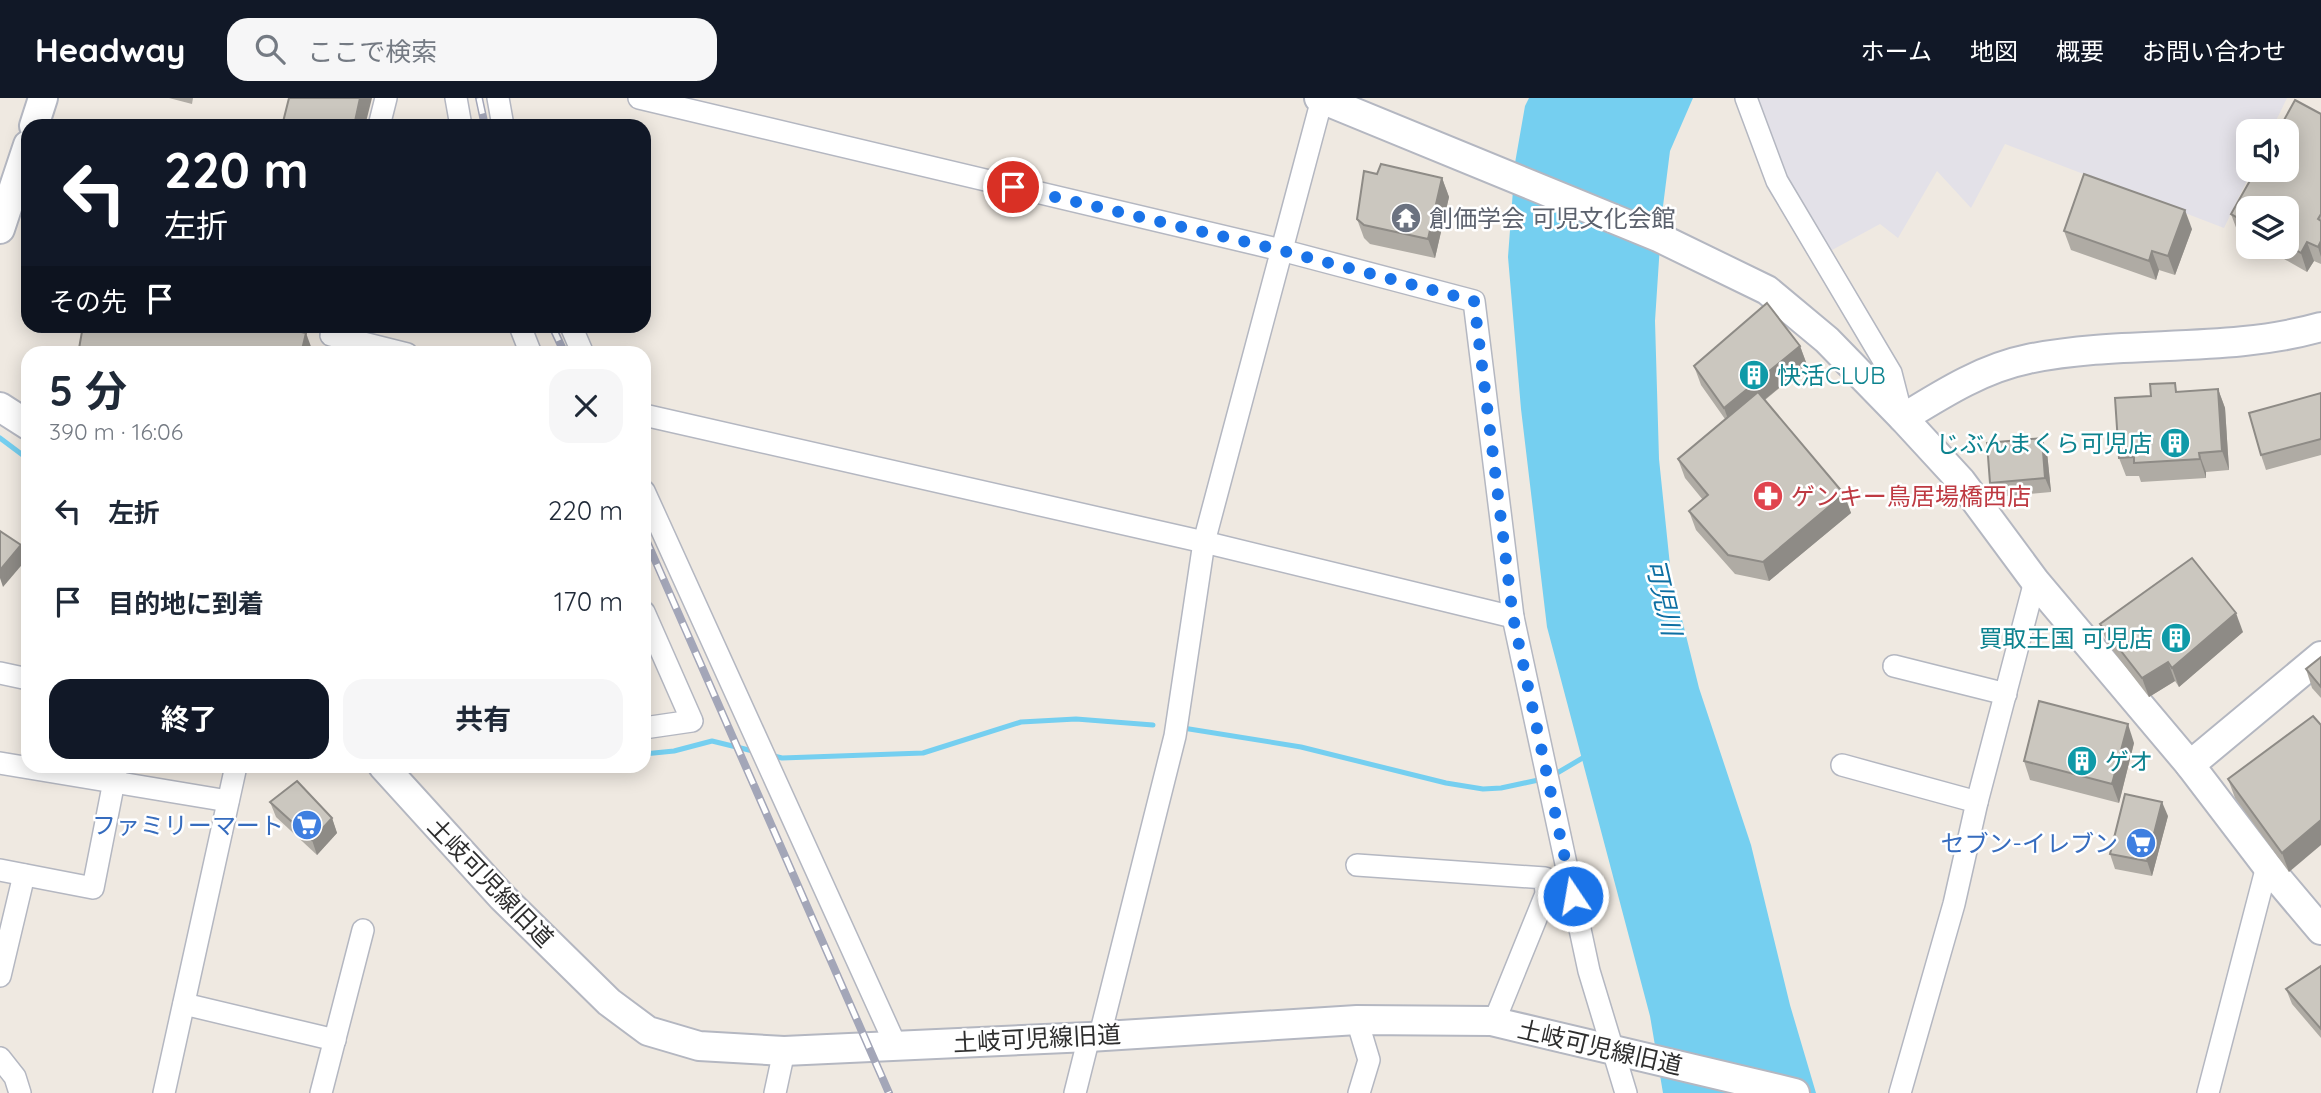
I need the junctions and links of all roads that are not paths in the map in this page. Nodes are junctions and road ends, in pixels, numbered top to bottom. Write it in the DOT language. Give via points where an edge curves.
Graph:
graph roads {
  1 [pos="43,98"];
  2 [pos="386,98"];
  3 [pos="456,98"];
  4 [pos="498,98"];
  5 [pos="639,98"];
  6 [pos="1321,98"];
  7 [pos="1746,98"];
  8 [pos="36,119"];
  9 [pos="381,119"];
  10 [pos="460,119"];
  11 [pos="502,119"];
  12 [pos="21,166"];
  13 [pos="0,229"];
  14 [pos="1280,250"];
  15 [pos="2321,327"];
  16 [pos="330,338"];
  17 [pos="368,346"];
  18 [pos="0,407"];
  19 [pos="651,417"];
  20 [pos="1903,418"];
  21 [pos="21,420"];
  22 [pos="651,506"];
  23 [pos="1204,542"];
  24 [pos="2035,581"];
  25 [pos="1513,617"];
  26 [pos="651,628"];
  27 [pos="2321,656"];
  28 [pos="1894,666"];
  29 [pos="0,673"];
  30 [pos="21,678"];
  31 [pos="2006,694"];
  32 [pos="651,727"];
  33 [pos="0,763"];
  34 [pos="21,765"];
  35 [pos="1842,765"];
  36 [pos="2190,765"];
  37 [pos="234,773"];
  38 [pos="389,773"];
  39 [pos="115,774"];
  40 [pos="228,801"];
  41 [pos="1977,802"];
  42 [pos="1357,864"];
  43 [pos="2267,866"];
  44 [pos="0,870"];
  45 [pos="24,874"];
  46 [pos="363,930"];
  47 [pos="2321,930"];
  48 [pos="0,976"];
  49 [pos="184,1004"];
  50 [pos="1357,1020"];
  51 [pos="1494,1022"];
  52 [pos="1095,1036"];
  53 [pos="335,1040"];
  54 [pos="896,1046"];
  55 [pos="1611,1049"];
  56 [pos="784,1051"];
  57 [pos="0,1058"];
  58 [pos="20,1093"];
  59 [pos="164,1093"];
  60 [pos="321,1093"];
  61 [pos="775,1093"];
  62 [pos="1074,1093"];
  63 [pos="1359,1093"];
  64 [pos="1626,1093"];
  65 [pos="1795,1093"];
  66 [pos="1900,1093"];
  67 [pos="2208,1093"];
  1 -- 8 [label="street"];
  2 -- 9 [label="street"];
  3 -- 10 [label="street"];
  4 -- 11 [label="street"];
  5 -- 14 [label="street"];
  6 -- 14 [label="street"];
  6 -- 20 [label="street" via="1658,237 1767,290 1827,341"];
  7 -- 20 [label="street" via="1777,181 1891,373"];
  12 -- 13 [label="street"];
  14 -- 23 [label="street"];
  14 -- 25 [label="street" via="1474,301"];
  15 -- 20 [label="street" via="2219,344 2081,350 2025,359 1978,375"];
  16 -- 17 [label="street"];
  18 -- 21 [label="street"];
  19 -- 23 [label="street"];
  20 -- 24 [label="street" via="1961,481"];
  22 -- 54 [label="street"];
  23 -- 25 [label="street"];
  23 -- 52 [label="street" via="1175,736"];
  24 -- 31 [label="street"];
  24 -- 36 [label="street"];
  25 -- 55 [label="street" via="1589,971"];
  26 -- 32 [label="street" via="692,721"];
  27 -- 36 [label="street"];
  28 -- 31 [label="street"];
  29 -- 30 [label="street"];
  31 -- 41 [label="street"];
  33 -- 34 [label="street"];
  35 -- 41 [label="street"];
  36 -- 43 [label="street"];
  37 -- 40 [label="street"];
  38 -- 56 [label="street, 土岐可児線旧道" via="502,897 609,1002 648,1031 699,1046"];
  39 -- 40 [label="street"];
  39 -- 45 [label="street" via="93,888"];
  40 -- 49 [label="street"];
  41 -- 66 [label="street" via="1954,904"];
  42 -- 51 [label="street" via="1545,878 1546,894"];
  43 -- 47 [label="street"];
  43 -- 67 [label="street"];
  44 -- 45 [label="street"];
  45 -- 48 [label="street"];
  46 -- 53 [label="street"];
  49 -- 53 [label="street"];
  49 -- 59 [label="street"];
  50 -- 51 [label="street, 土岐可児線旧道"];
  50 -- 52 [label="street, 土岐可児線旧道"];
  50 -- 63 [label="street" via="1368,1060"];
  51 -- 55 [label="street, 土岐可児線旧道"];
  52 -- 54 [label="street, 土岐可児線旧道"];
  52 -- 62 [label="street"];
  53 -- 60 [label="street"];
  54 -- 56 [label="street, 土岐可児線旧道"];
  55 -- 64 [label="street"];
  55 -- 65 [label="street, 土岐可児線旧道"];
  56 -- 61 [label="street"];
  57 -- 58 [label="street" via="15,1077"];
}
